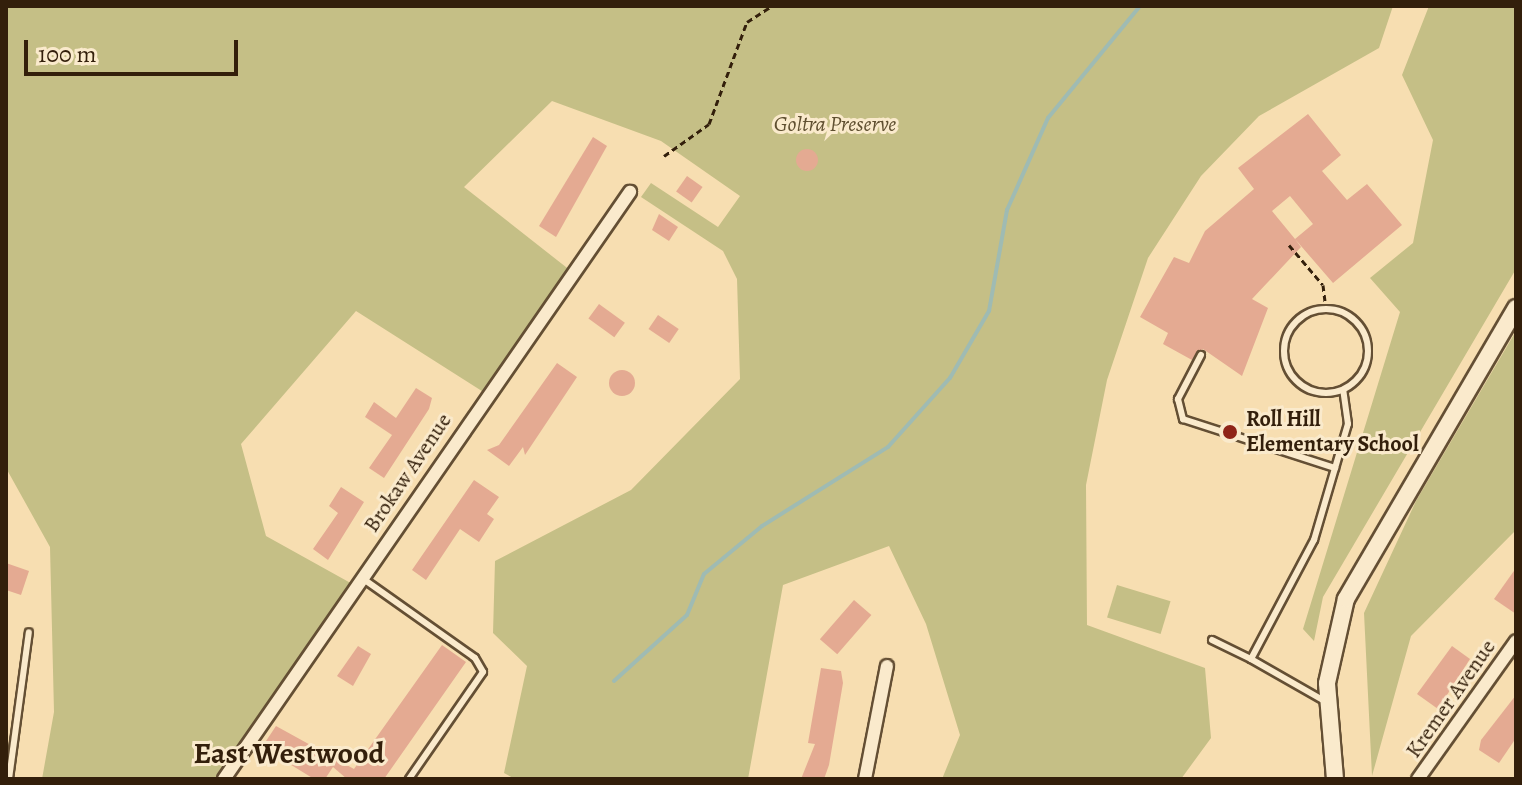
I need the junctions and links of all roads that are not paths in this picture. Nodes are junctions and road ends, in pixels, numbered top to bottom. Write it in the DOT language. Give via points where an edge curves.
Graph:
graph roads {
  1 [pos="630,192"];
  2 [pos="1516,308"];
  3 [pos="1201,355"];
  4 [pos="1343,390"];
  5 [pos="1335,468"];
  6 [pos="362,578"];
  7 [pos="29,632"];
  8 [pos="1212,640"];
  9 [pos="1516,641"];
  10 [pos="1251,659"];
  11 [pos="887,666"];
  12 [pos="1329,703"];
  13 [pos="9,779"];
  14 [pos="224,779"];
  15 [pos="409,779"];
  16 [pos="865,779"];
  17 [pos="1335,779"];
  18 [pos="1418,779"];
  1 -- 6 [label="street, Brokaw Avenue"];
  2 -- 12 [label="street" via="1354,581 1330,657"];
  3 -- 5 [label="lane" via="1178,399 1183,419"];
  4 -- 4 [label="lane" via="1364,370 1367,342 1353,319 1326,309 1291,329 1285,361 1314,392"];
  4 -- 5 [label="lane" via="1348,424"];
  5 -- 10 [label="lane" via="1305,564"];
  6 -- 14 [label="street, Brokaw Avenue"];
  6 -- 15 [label="lane" via="475,658 483,672"];
  7 -- 13 [label="lane"];
  8 -- 10 [label="lane"];
  9 -- 18 [label="street, Kremer Avenue"];
  10 -- 12 [label="lane"];
  11 -- 16 [label="street"];
  12 -- 17 [label="street"];
}
